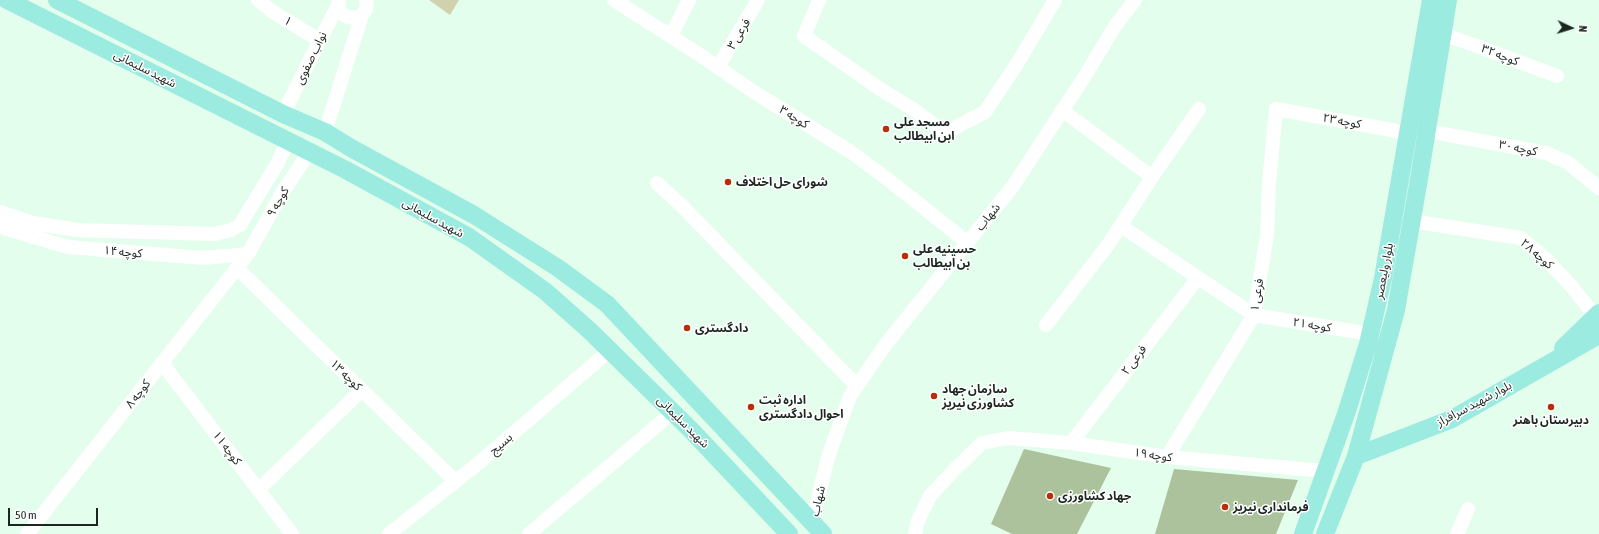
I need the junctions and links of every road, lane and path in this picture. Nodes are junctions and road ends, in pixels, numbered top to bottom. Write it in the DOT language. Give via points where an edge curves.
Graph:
graph roads {
  1 [pos="7,0"];
  2 [pos="57,0"];
  3 [pos="258,0"];
  4 [pos="366,0"];
  5 [pos="614,0"];
  6 [pos="689,0"];
  7 [pos="758,0"];
  8 [pos="819,0"];
  9 [pos="1055,0"];
  10 [pos="1135,0"];
  11 [pos="1431,0"];
  12 [pos="1448,0"];
  13 [pos="339,2"];
  14 [pos="362,15"];
  15 [pos="1442,34"];
  16 [pos="671,36"];
  17 [pos="319,40"];
  18 [pos="147,45"];
  19 [pos="135,64"];
  20 [pos="718,68"];
  21 [pos="1557,76"];
  22 [pos="1199,109"];
  23 [pos="1276,109"];
  24 [pos="1062,110"];
  25 [pos="283,114"];
  26 [pos="1427,131"];
  27 [pos="325,132"];
  28 [pos="1408,133"];
  29 [pos="288,140"];
  30 [pos="310,151"];
  31 [pos="1152,176"];
  32 [pos="1401,176"];
  33 [pos="1419,179"];
  34 [pos="657,183"];
  35 [pos="1599,188"];
  36 [pos="0,212"];
  37 [pos="1411,221"];
  38 [pos="1121,226"];
  39 [pos="0,227"];
  40 [pos="968,243"];
  41 [pos="248,254"];
  42 [pos="237,268"];
  43 [pos="1198,278"];
  44 [pos="1597,315"];
  45 [pos="1254,316"];
  46 [pos="1046,324"];
  47 [pos="632,331"];
  48 [pos="1370,334"];
  49 [pos="1599,335"];
  50 [pos="610,350"];
  51 [pos="162,363"];
  52 [pos="1545,365"];
  53 [pos="857,386"];
  54 [pos="362,390"];
  55 [pos="673,412"];
  56 [pos="1071,443"];
  57 [pos="1356,456"];
  58 [pos="1167,457"];
  59 [pos="1325,471"];
  60 [pos="455,481"];
  61 [pos="258,490"];
  62 [pos="1468,509"];
  63 [pos="818,528"];
  64 [pos="27,534"];
  65 [pos="292,534"];
  66 [pos="389,534"];
  67 [pos="529,534"];
  68 [pos="789,534"];
  69 [pos="915,534"];
  70 [pos="1303,534"];
  71 [pos="1325,534"];
  72 [pos="1457,534"];
  1 -- 19 [label="main road, شهید سلیمانی"];
  2 -- 18 [label="main road, شهید سلیمانی"];
  3 -- 17 [label="street, ۱"];
  4 -- 14 [label="street" via="366,10"];
  5 -- 16 [label="street, کوچه ۳"];
  6 -- 16 [label="street"];
  7 -- 20 [label="street, فرعی ۳"];
  8 -- 9 [label="street" via="804,36 945,133 985,112"];
  10 -- 24 [label="street, شهاب" via="1115,26"];
  11 -- 28 [label="main road, بلوار ولیعصر"];
  12 -- 15 [label="main road, بلوار ولیعصر"];
  13 -- 14 [label="street" via="344,15 350,18"];
  13 -- 17 [label="street, نواب صفوی"];
  14 -- 27 [label="street"];
  15 -- 21 [label="street, کوچه ۳۲"];
  15 -- 26 [label="main road, بلوار ولیعصر"];
  16 -- 20 [label="street, کوچه ۳"];
  17 -- 25 [label="street, نواب صفوی"];
  18 -- 19 [label="main road"];
  18 -- 25 [label="main road, شهید سلیمانی"];
  19 -- 29 [label="main road, شهید سلیمانی"];
  20 -- 40 [label="street, کوچه ۳" via="851,152"];
  22 -- 31 [label="street"];
  23 -- 28 [label="street, کوچه ۲۳"];
  23 -- 45 [label="street, فرعی ۱" via="1267,235"];
  24 -- 31 [label="street"];
  24 -- 40 [label="street, شهاب" via="1013,186"];
  25 -- 27 [label="main road, شهید سلیمانی"];
  26 -- 33 [label="main road, بلوار ولیعصر"];
  26 -- 35 [label="street, کوچه ۳۰" via="1546,153 1567,162"];
  27 -- 47 [label="main road, شهید سلیمانی" via="474,215 558,268 607,304"];
  28 -- 32 [label="main road, بلوار ولیعصر"];
  29 -- 30 [label="main road, شهید سلیمانی"];
  29 -- 36 [label="street, کوچه ۱۴" via="277,164 240,225 231,230 215,234 77,230 33,223"];
  30 -- 41 [label="street, کوچه ۹" via="282,193"];
  30 -- 50 [label="main road, شهید سلیمانی" via="469,237 545,291"];
  31 -- 38 [label="street"];
  32 -- 33 [label="main road"];
  32 -- 48 [label="main road, بلوار ولیعصر"];
  33 -- 37 [label="main road, بلوار ولیعصر"];
  34 -- 53 [label="street"];
  37 -- 44 [label="street, کوچه ۲۸" via="1521,238 1546,259"];
  37 -- 57 [label="main road, بلوار ولیعصر" via="1396,310"];
  38 -- 43 [label="street"];
  38 -- 46 [label="street"];
  39 -- 41 [label="street, کوچه ۱۴" via="68,247 203,258"];
  40 -- 53 [label="street, شهاب" via="886,344"];
  41 -- 42 [label="street, کوچه ۸"];
  42 -- 51 [label="street, کوچه ۸"];
  42 -- 54 [label="street, کوچه ۱۳"];
  43 -- 45 [label="street"];
  43 -- 56 [label="street, فرعی ۲"];
  44 -- 52 [label="main road, بلوار شهید سرافراز"];
  45 -- 48 [label="street, کوچه ۲۱"];
  45 -- 58 [label="street, فرعی ۱"];
  47 -- 50 [label="main road"];
  47 -- 63 [label="main road, شهید سلیمانی"];
  48 -- 59 [label="main road, بلوار ولیعصر" via="1346,414"];
  49 -- 52 [label="main road, بلوار شهید سرافراز"];
  50 -- 55 [label="main road, شهید سلیمانی"];
  50 -- 60 [label="street, بسیج"];
  51 -- 61 [label="street, کوچه ۱۱"];
  51 -- 64 [label="street, کوچه ۸"];
  52 -- 57 [label="main road, بلوار شهید سرافراز" via="1452,419"];
  53 -- 63 [label="street, شهاب" via="850,396 828,457"];
  54 -- 60 [label="street, کوچه ۱۳"];
  54 -- 61 [label="street"];
  55 -- 67 [label="street"];
  55 -- 68 [label="main road, شهید سلیمانی"];
  56 -- 58 [label="street, کوچه ۱۹"];
  56 -- 69 [label="street, کوچه ۱۹" via="1008,438 982,443 930,496 917,523"];
  57 -- 71 [label="main road, بلوار ولیعصر"];
  58 -- 59 [label="street, کوچه ۱۹"];
  59 -- 70 [label="main road, بلوار ولیعصر"];
  60 -- 66 [label="street, بسیج"];
  61 -- 65 [label="street, کوچه ۱۱"];
  62 -- 72 [label="street"];
}
